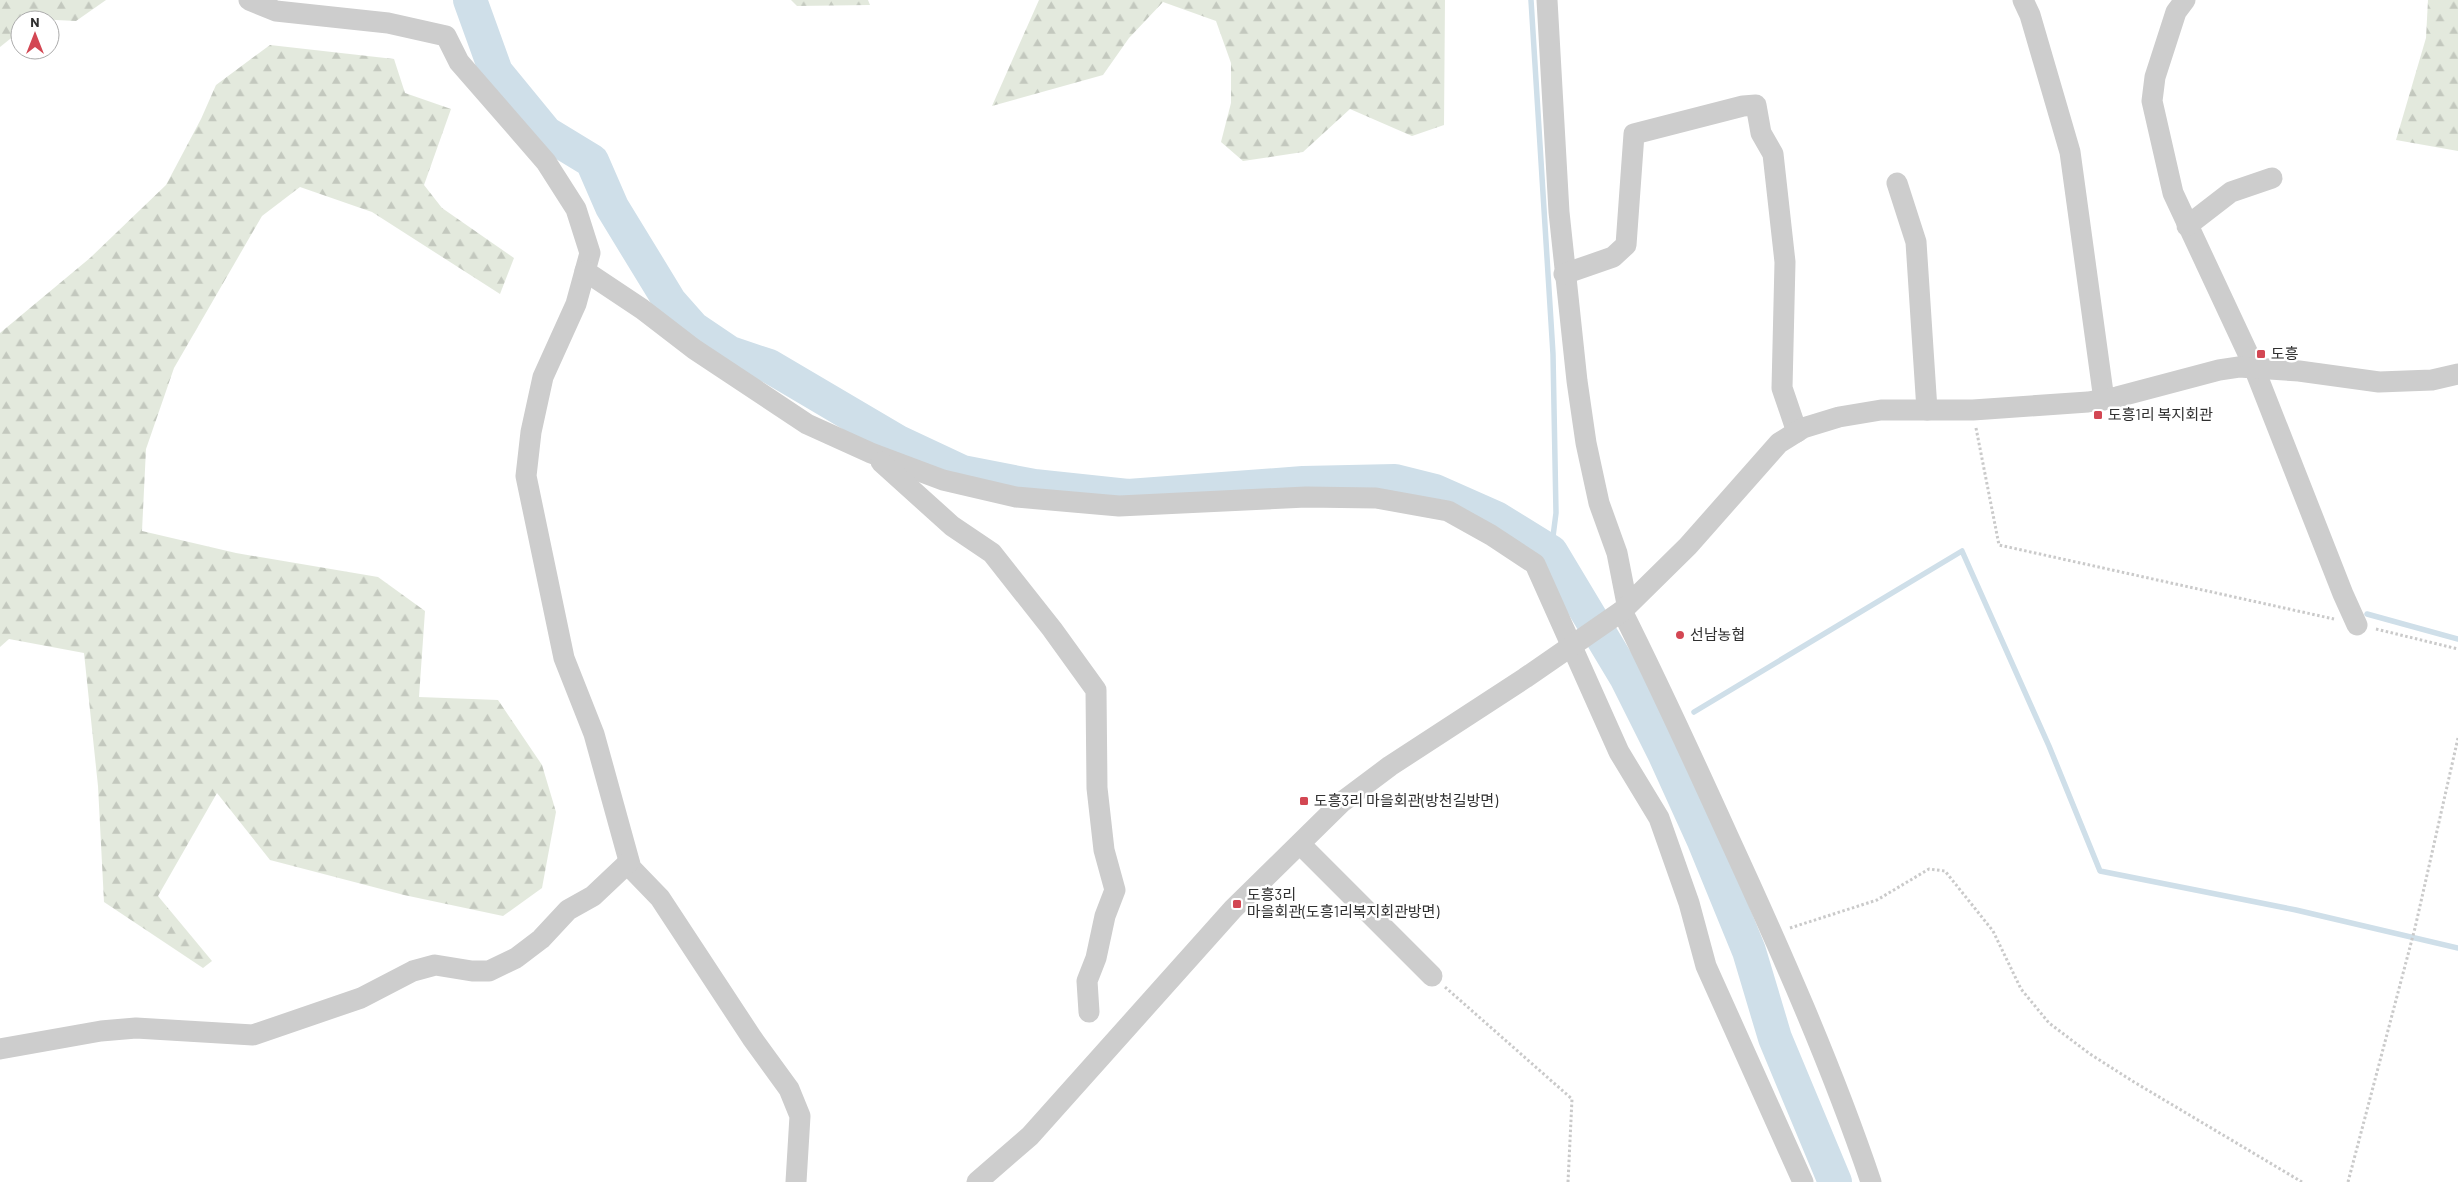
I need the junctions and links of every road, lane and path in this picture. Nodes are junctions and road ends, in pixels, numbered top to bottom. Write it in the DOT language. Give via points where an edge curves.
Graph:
graph roads {
  1 [pos="249,0"];
  2 [pos="1547,0"];
  3 [pos="2024,0"];
  4 [pos="2185,0"];
  5 [pos="2272,178"];
  6 [pos="1897,183"];
  7 [pos="2187,226"];
  8 [pos="585,271"];
  9 [pos="1564,274"];
  10 [pos="2254,368"];
  11 [pos="2458,374"];
  12 [pos="2104,400"];
  13 [pos="1927,410"];
  14 [pos="1973,410"];
  15 [pos="1797,432"];
  16 [pos="871,453"];
  17 [pos="1620,611"];
  18 [pos="2357,625"];
  19 [pos="1577,643"];
  20 [pos="2458,649"];
  21 [pos="2458,738"];
  22 [pos="1300,844"];
  23 [pos="629,862"];
  24 [pos="1773,934"];
  25 [pos="1432,976"];
  26 [pos="1089,1012"];
  27 [pos="0,1049"];
  28 [pos="796,1182"];
  29 [pos="977,1182"];
  30 [pos="1568,1182"];
  31 [pos="1803,1182"];
  32 [pos="1871,1182"];
  33 [pos="2302,1182"];
  34 [pos="2348,1182"];
  1 -- 8 [label="street" via="276,11 388,22 446,36 459,62 546,162 576,209 590,253"];
  2 -- 9 [label="street"];
  3 -- 12 [label="street" via="2070,152"];
  4 -- 7 [label="street" via="2173,21 2155,77 2152,101 2173,193"];
  5 -- 7 [label="street" via="2231,192"];
  6 -- 13 [label="street" via="1916,242"];
  7 -- 10 [label="street"];
  8 -- 16 [label="street" via="807,424"];
  8 -- 23 [label="street" via="576,304 543,377 530,432 526,476 564,658 594,734"];
  9 -- 15 [label="street" via="1613,257 1626,244 1634,134 1756,105 1761,133 1773,154 1785,262 1782,388"];
  9 -- 17 [label="street" via="1586,443 1599,503 1617,553"];
  10 -- 11 [label="street" via="2379,382 2432,380"];
  10 -- 12 [label="street" via="2219,370"];
  10 -- 18 [label="street"];
  12 -- 14 [label="street"];
  13 -- 14 [label="street"];
  13 -- 15 [label="street" via="1881,410 1838,417"];
  14 -- 18 [label="path" via="1999,545"];
  15 -- 17 [label="street" via="1779,443 1663,573"];
  16 -- 19 [label="street" via="943,480 1016,498 1053,502 1120,506 1376,498 1448,511 1491,534 1535,564"];
  16 -- 26 [label="street" via="952,526 992,553 1096,690 1098,797 1104,850 1115,890 1105,916 1096,958 1086,981"];
  17 -- 19 [label="street"];
  17 -- 24 [label="street" via="1655,678"];
  18 -- 20 [label="path"];
  19 -- 22 [label="street" via="1390,766 1342,802"];
  19 -- 31 [label="street" via="1619,752 1659,818 1689,903 1706,966"];
  21 -- 34 [label="path" via="2411,945"];
  22 -- 25 [label="street"];
  22 -- 29 [label="street" via="1233,909 1030,1136"];
  23 -- 27 [label="street" via="593,896 568,910 541,939 516,958 489,972 435,965 413,972 362,998 253,1035 136,1028"];
  23 -- 28 [label="street" via="630,868 660,898 752,1038 789,1088 800,1116"];
  24 -- 32 [label="street"];
  24 -- 33 [label="path" via="1877,900 1929,869 1944,871 1993,931 2021,989 2049,1023 2134,1082"];
  25 -- 30 [label="path" via="1572,1099"];
}
